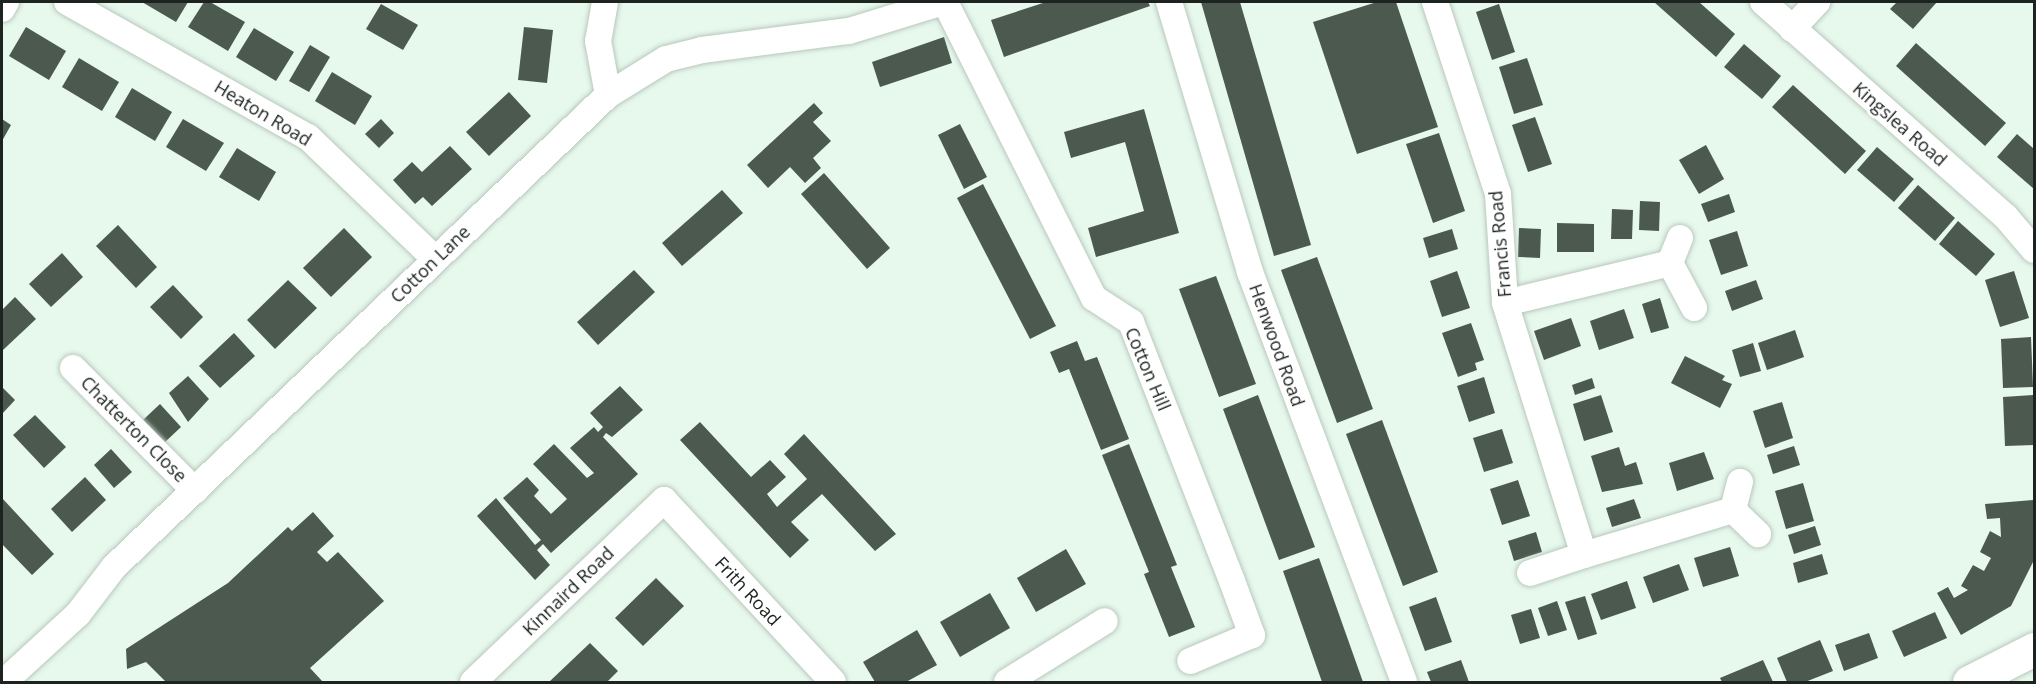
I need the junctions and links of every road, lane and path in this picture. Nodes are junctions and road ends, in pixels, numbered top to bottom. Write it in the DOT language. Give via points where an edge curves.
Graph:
graph roads {
  1 [pos="6,2"];
  2 [pos="66,2"];
  3 [pos="605,2"];
  4 [pos="944,2"];
  5 [pos="1169,2"];
  6 [pos="1435,2"];
  7 [pos="1763,2"];
  8 [pos="1816,2"];
  9 [pos="2,9"];
  10 [pos="1792,29"];
  11 [pos="608,95"];
  12 [pos="1680,238"];
  13 [pos="2034,250"];
  14 [pos="435,259"];
  15 [pos="1670,262"];
  16 [pos="1505,303"];
  17 [pos="1694,308"];
  18 [pos="74,368"];
  19 [pos="1740,482"];
  20 [pos="195,491"];
  21 [pos="664,500"];
  22 [pos="1733,510"];
  23 [pos="1758,534"];
  24 [pos="1584,555"];
  25 [pos="1530,573"];
  26 [pos="1105,621"];
  27 [pos="2034,649"];
  28 [pos="1190,661"];
  29 [pos="4,682"];
  30 [pos="473,682"];
  31 [pos="832,682"];
  32 [pos="1007,682"];
  33 [pos="1404,682"];
  34 [pos="1968,682"];
  1 -- 9 [label="street"];
  2 -- 14 [label="street, Heaton Road" via="308,137"];
  3 -- 11 [label="street" via="598,41"];
  4 -- 11 [label="street, Cotton Lane" via="849,31 702,50 666,59"];
  4 -- 28 [label="street, Cotton Hill" via="1094,298 1131,322 1232,581 1252,635"];
  5 -- 33 [label="street, Henwood Road" via="1250,272"];
  6 -- 16 [label="street, Francis Road" via="1498,194"];
  7 -- 10 [label="street, Kingslea Road"];
  8 -- 10 [label="street"];
  10 -- 13 [label="street, Kingslea Road" via="2006,217"];
  11 -- 14 [label="street, Cotton Lane"];
  12 -- 15 [label="street"];
  14 -- 20 [label="street, Cotton Lane"];
  15 -- 16 [label="street"];
  15 -- 17 [label="street"];
  16 -- 24 [label="street, Francis Road"];
  18 -- 20 [label="street, Chatterton Close"];
  19 -- 22 [label="street"];
  20 -- 29 [label="street, Cotton Lane" via="114,567 78,614"];
  21 -- 30 [label="street, Kinnaird Road"];
  21 -- 31 [label="street, Frith Road"];
  22 -- 23 [label="street"];
  22 -- 24 [label="street"];
  24 -- 25 [label="street"];
  26 -- 32 [label="street"];
  27 -- 34 [label="street"];
}
